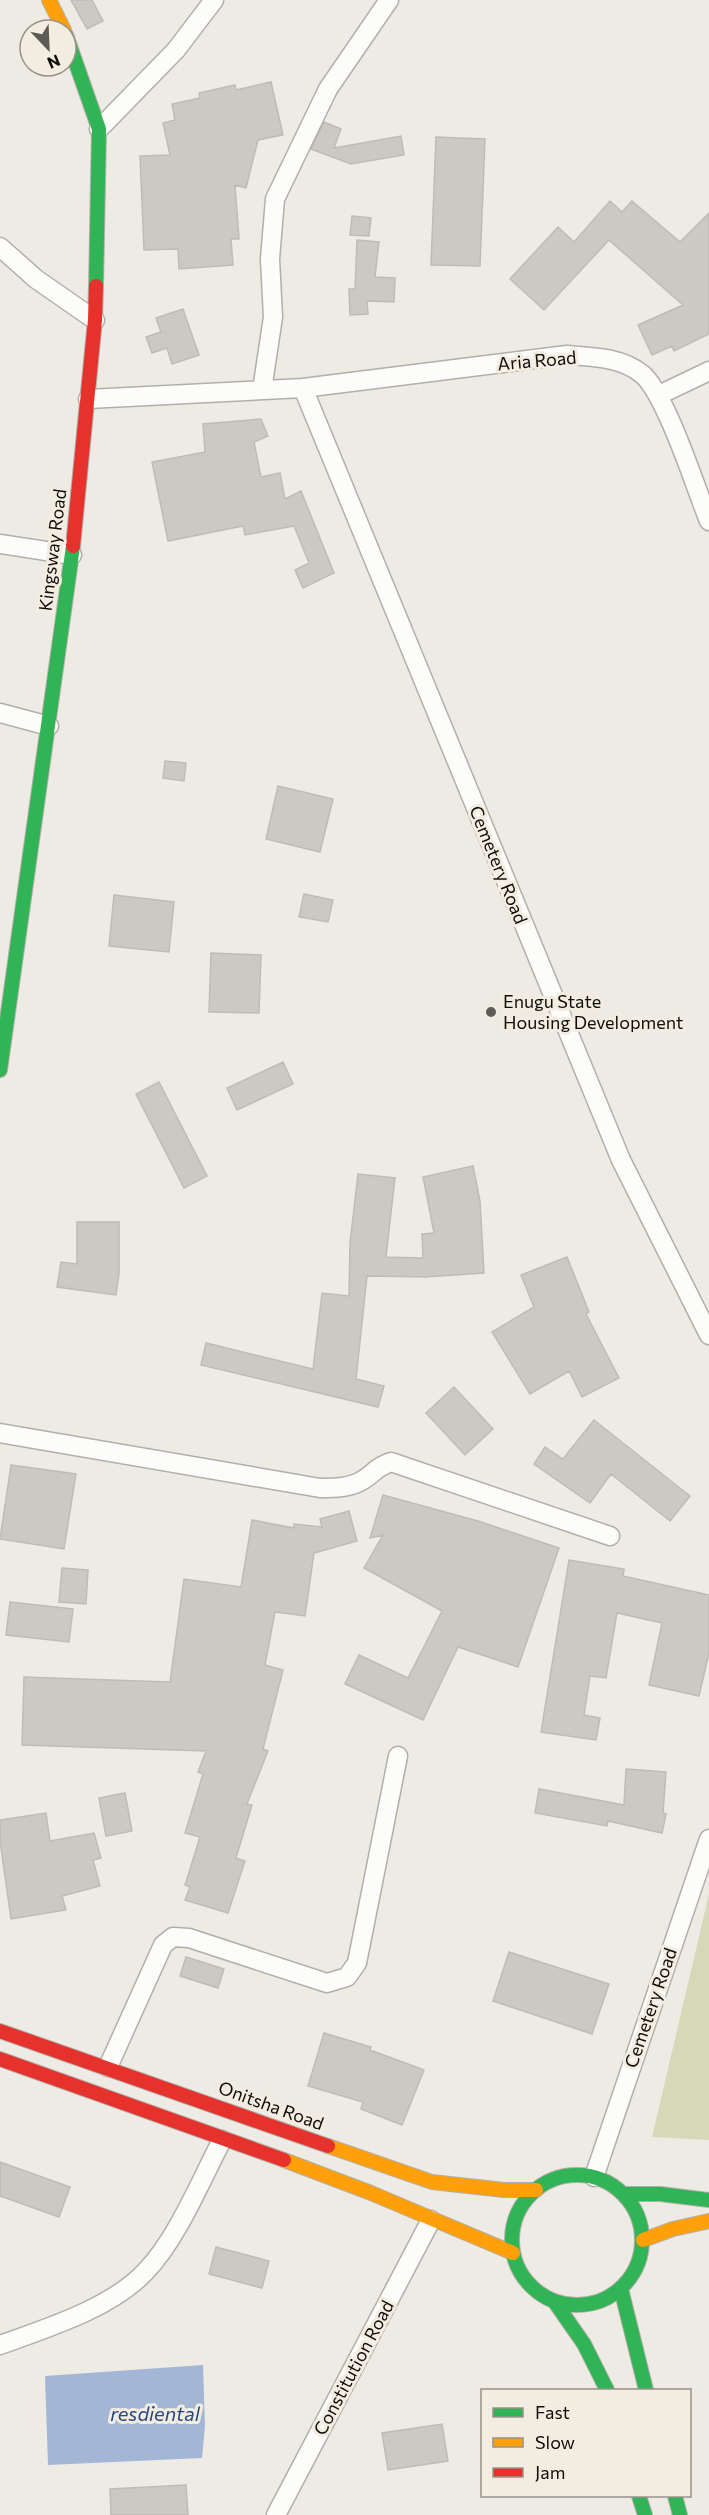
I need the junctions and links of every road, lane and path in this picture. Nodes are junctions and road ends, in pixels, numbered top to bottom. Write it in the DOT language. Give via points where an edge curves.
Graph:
graph roads {
  1 [pos="49,0"];
  2 [pos="214,0"];
  3 [pos="389,0"];
  4 [pos="58,18"];
  5 [pos="78,70"];
  6 [pos="99,129"];
  7 [pos="0,247"];
  8 [pos="95,320"];
  9 [pos="709,371"];
  10 [pos="303,388"];
  11 [pos="262,390"];
  12 [pos="658,395"];
  13 [pos="88,399"];
  14 [pos="709,521"];
  15 [pos="0,544"];
  16 [pos="72,555"];
  17 [pos="0,713"];
  18 [pos="49,726"];
  19 [pos="0,1070"];
  20 [pos="709,1335"];
  21 [pos="0,1434"];
  22 [pos="610,1536"];
  23 [pos="398,1756"];
  24 [pos="709,1839"];
  25 [pos="0,2031"];
  26 [pos="0,2059"];
  27 [pos="108,2067"];
  28 [pos="222,2140"];
  29 [pos="594,2177"];
  30 [pos="536,2190"];
  31 [pos="623,2194"];
  32 [pos="709,2200"];
  33 [pos="431,2220"];
  34 [pos="709,2221"];
  35 [pos="643,2240"];
  36 [pos="513,2253"];
  37 [pos="621,2289"];
  38 [pos="554,2301"];
  39 [pos="0,2345"];
  40 [pos="606,2389"];
  41 [pos="646,2389"];
  42 [pos="639,2497"];
  43 [pos="675,2497"];
  44 [pos="276,2515"];
  45 [pos="645,2515"];
  46 [pos="680,2515"];
  1 -- 4 [label="main road"];
  2 -- 6 [label="street" via="153,76"];
  3 -- 11 [label="street" via="328,89 275,199 270,258 273,317"];
  5 -- 6 [label="main road, Kingsway Road"];
  6 -- 8 [label="main road, Kingsway Road"];
  7 -- 8 [label="street" via="36,279"];
  8 -- 13 [label="main road, Kingsway Road"];
  9 -- 12 [label="street"];
  10 -- 11 [label="street, Aria Road"];
  10 -- 12 [label="street, Aria Road" via="567,355 604,358 628,365 643,375"];
  10 -- 20 [label="street, Cemetery Road" via="621,1160"];
  11 -- 13 [label="street, Aria Road"];
  12 -- 14 [label="street, Aria Road"];
  13 -- 16 [label="main road, Kingsway Road"];
  15 -- 16 [label="street"];
  16 -- 18 [label="main road, Kingsway Road"];
  17 -- 18 [label="street"];
  18 -- 19 [label="main road, Kingsway Road"];
  21 -- 22 [label="street" via="320,1488 343,1487 363,1480 377,1467 391,1462"];
  23 -- 27 [label="street" via="357,1963 347,1977 327,1983 189,1938 173,1937 163,1945"];
  24 -- 29 [label="street, Cemetery Road"];
  25 -- 27 [label="main road, Onitsha Road"];
  26 -- 28 [label="main road"];
  27 -- 30 [label="main road, Onitsha Road" via="432,2182"];
  28 -- 33 [label="main road" via="410,2208"];
  28 -- 39 [label="street" via="186,2209 147,2271 116,2295"];
  29 -- 30 [label="main road" via="569,2175"];
  29 -- 31 [label="main road"];
  30 -- 36 [label="main road" via="515,2219"];
  31 -- 32 [label="main road"];
  31 -- 35 [label="main road" via="641,2223"];
  33 -- 36 [label="main road"];
  33 -- 44 [label="street, Constitution Road"];
  34 -- 35 [label="main road"];
  35 -- 37 [label="main road" via="633,2275"];
  36 -- 38 [label="main road" via="520,2274 535,2290"];
  37 -- 38 [label="main road" via="589,2304"];
  37 -- 41 [label="main road"];
  38 -- 40 [label="main road" via="596,2363"];
  42 -- 45 [label="main road"];
  43 -- 46 [label="main road"];
}
